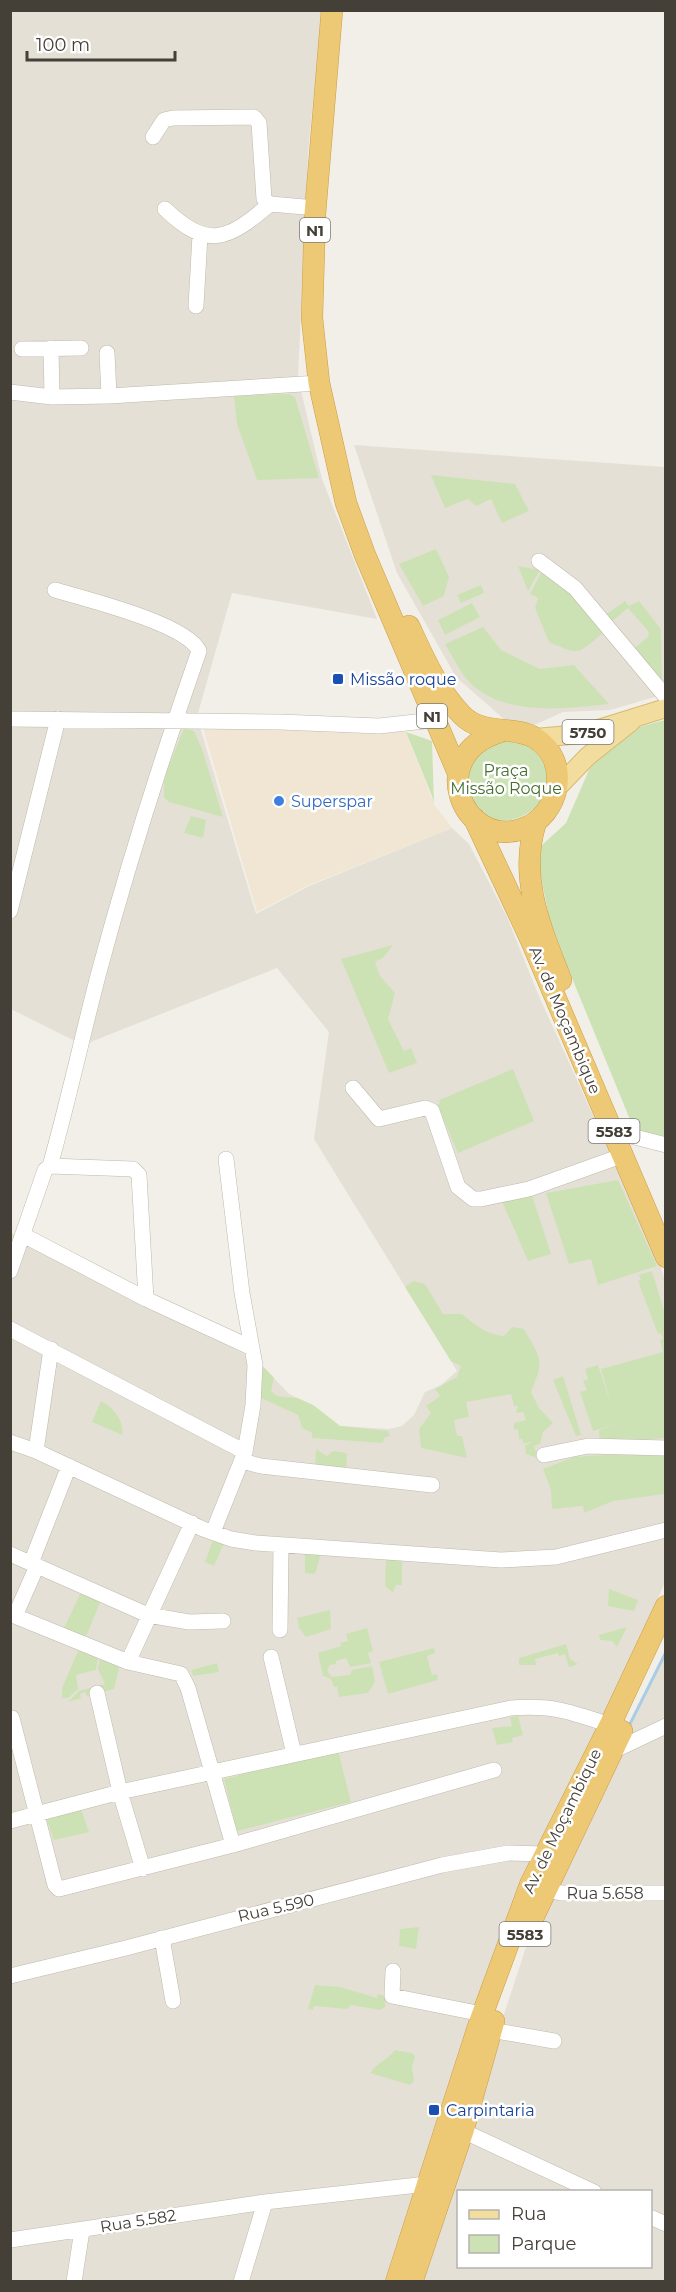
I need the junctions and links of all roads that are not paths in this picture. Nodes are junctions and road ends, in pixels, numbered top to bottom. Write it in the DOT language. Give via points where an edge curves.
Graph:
graph roads {
  1 [pos="332,10"];
  2 [pos="153,136"];
  3 [pos="270,204"];
  4 [pos="316,208"];
  5 [pos="165,209"];
  6 [pos="200,235"];
  7 [pos="196,306"];
  8 [pos="51,348"];
  9 [pos="81,348"];
  10 [pos="22,349"];
  11 [pos="107,353"];
  12 [pos="319,382"];
  13 [pos="10,393"];
  14 [pos="109,396"];
  15 [pos="52,397"];
  16 [pos="332,449"];
  17 [pos="539,561"];
  18 [pos="56,590"];
  19 [pos="656,708"];
  20 [pos="10,719"];
  21 [pos="58,719"];
  22 [pos="434,720"];
  23 [pos="174,721"];
  24 [pos="500,732"];
  25 [pos="535,738"];
  26 [pos="458,773"];
  27 [pos="558,787"];
  28 [pos="474,818"];
  29 [pos="536,822"];
  30 [pos="10,911"];
  31 [pos="353,1088"];
  32 [pos="666,1145"];
  33 [pos="627,1146"];
  34 [pos="226,1159"];
  35 [pos="50,1166"];
  36 [pos="666,1220"];
  37 [pos="24,1236"];
  38 [pos="666,1257"];
  39 [pos="10,1271"];
  40 [pos="146,1299"];
  41 [pos="10,1329"];
  42 [pos="252,1348"];
  43 [pos="51,1349"];
  44 [pos="10,1442"];
  45 [pos="666,1448"];
  46 [pos="36,1451"];
  47 [pos="544,1455"];
  48 [pos="243,1456"];
  49 [pos="69,1466"];
  50 [pos="432,1485"];
  51 [pos="192,1523"];
  52 [pos="666,1530"];
  53 [pos="213,1532"];
  54 [pos="281,1546"];
  55 [pos="10,1554"];
  56 [pos="34,1565"];
  57 [pos="666,1606"];
  58 [pos="13,1615"];
  59 [pos="148,1616"];
  60 [pos="223,1621"];
  61 [pos="280,1630"];
  62 [pos="666,1641"];
  63 [pos="271,1657"];
  64 [pos="128,1662"];
  65 [pos="97,1694"];
  66 [pos="12,1718"];
  67 [pos="610,1725"];
  68 [pos="666,1726"];
  69 [pos="612,1752"];
  70 [pos="294,1754"];
  71 [pos="494,1770"];
  72 [pos="213,1773"];
  73 [pos="120,1792"];
  74 [pos="35,1815"];
  75 [pos="10,1821"];
  76 [pos="232,1845"];
  77 [pos="544,1854"];
  78 [pos="143,1869"];
  79 [pos="544,1889"];
  80 [pos="666,1893"];
  81 [pos="162,1938"];
  82 [pos="393,1971"];
  83 [pos="10,1976"];
  84 [pos="174,2001"];
  85 [pos="487,2022"];
  86 [pos="554,2041"];
  87 [pos="463,2131"];
  88 [pos="435,2183"];
  89 [pos="590,2190"];
  90 [pos="265,2202"];
  91 [pos="652,2217"];
  92 [pos="666,2224"];
  93 [pos="82,2230"];
  94 [pos="10,2240"];
  95 [pos="74,2282"];
  96 [pos="241,2282"];
  97 [pos="396,2282"];
  98 [pos="412,2282"];
  1 -- 4 [label="highway, N1"];
  2 -- 3 [label="street" via="164,120 173,118 258,119 262,194"];
  3 -- 4 [label="street"];
  3 -- 6 [label="street" via="243,227 220,235"];
  4 -- 12 [label="highway, N1" via="312,318"];
  5 -- 6 [label="street" via="190,232"];
  6 -- 7 [label="street"];
  8 -- 9 [label="street"];
  8 -- 10 [label="street"];
  8 -- 15 [label="street"];
  11 -- 14 [label="street"];
  12 -- 14 [label="street"];
  12 -- 16 [label="highway, N1"];
  13 -- 15 [label="street"];
  14 -- 15 [label="street"];
  16 -- 22 [label="highway, N1" via="365,555"];
  16 -- 24 [label="highway, N1" via="413,634 445,694 464,718"];
  17 -- 19 [label="street" via="575,588"];
  18 -- 23 [label="street" via="134,613 195,643 199,651"];
  19 -- 25 [label="main road, 5750" via="582,734"];
  19 -- 27 [label="main road" via="588,756"];
  20 -- 21 [label="street"];
  21 -- 23 [label="street"];
  21 -- 30 [label="street"];
  22 -- 23 [label="street" via="394,726"];
  22 -- 26 [label="highway, N1"];
  23 -- 35 [label="street" via="99,972"];
  24 -- 25 [label="highway, N1" via="519,732"];
  24 -- 26 [label="highway" via="472,745"];
  25 -- 27 [label="highway" via="553,759"];
  26 -- 28 [label="highway, N1" via="463,805"];
  27 -- 29 [label="highway" via="550,807"];
  28 -- 29 [label="highway" via="504,831 521,830"];
  28 -- 33 [label="highway, Av. de Moçambique / 5583"];
  29 -- 33 [label="highway, Av. de Moçambique / 5583" via="529,844 528,870 534,901"];
  31 -- 33 [label="street" via="379,1119 425,1108 432,1111 458,1187 472,1199 529,1189"];
  32 -- 33 [label="street"];
  33 -- 36 [label="highway, Av. de Moçambique / 5583"];
  33 -- 38 [label="highway, Av. de Moçambique / 5583"];
  34 -- 42 [label="street"];
  35 -- 37 [label="street" via="45,1170"];
  35 -- 40 [label="street" via="136,1172"];
  37 -- 39 [label="street"];
  37 -- 40 [label="street"];
  40 -- 42 [label="street"];
  41 -- 43 [label="street"];
  42 -- 48 [label="street" via="253,1405"];
  43 -- 46 [label="street"];
  43 -- 48 [label="street"];
  44 -- 46 [label="street"];
  45 -- 47 [label="street" via="588,1446"];
  46 -- 49 [label="street"];
  48 -- 50 [label="street" via="272,1467"];
  48 -- 53 [label="street"];
  49 -- 51 [label="street"];
  49 -- 56 [label="street"];
  51 -- 53 [label="street"];
  51 -- 59 [label="street"];
  52 -- 54 [label="street" via="556,1557 501,1560"];
  53 -- 54 [label="street" via="231,1539"];
  54 -- 61 [label="street"];
  55 -- 56 [label="street"];
  56 -- 58 [label="street"];
  56 -- 59 [label="street"];
  57 -- 67 [label="highway, Av. de Moçambique / 5583"];
  58 -- 64 [label="street"];
  59 -- 60 [label="street" via="189,1622"];
  59 -- 64 [label="street"];
  62 -- 69 [label="highway, Av. de Moçambique / 5583"];
  63 -- 70 [label="street"];
  64 -- 72 [label="street" via="181,1674"];
  65 -- 73 [label="street"];
  66 -- 74 [label="street"];
  67 -- 70 [label="street" via="560,1708 511,1708"];
  67 -- 77 [label="highway, Av. de Moçambique / 5583"];
  68 -- 69 [label="street"];
  69 -- 79 [label="highway, Av. de Moçambique / 5583"];
  70 -- 72 [label="street"];
  71 -- 76 [label="street"];
  72 -- 73 [label="street"];
  72 -- 76 [label="street"];
  73 -- 74 [label="street"];
  73 -- 78 [label="street"];
  74 -- 75 [label="street"];
  74 -- 78 [label="street" via="59,1889"];
  76 -- 78 [label="street"];
  77 -- 81 [label="street, Rua 5.590" via="470,1858"];
  77 -- 85 [label="highway, Av. de Moçambique / 5583" via="507,1943"];
  79 -- 80 [label="street, Rua 5.658" via="561,1893"];
  79 -- 85 [label="highway, Av. de Moçambique / 5583"];
  81 -- 83 [label="street, Rua 5.590"];
  81 -- 84 [label="street"];
  82 -- 85 [label="street" via="392,1996"];
  85 -- 86 [label="street"];
  85 -- 87 [label="highway, Av. de Moçambique / 5583"];
  85 -- 88 [label="highway, Av. de Moçambique / 5583"];
  87 -- 88 [label="highway, Av. de Moçambique / 5583"];
  87 -- 89 [label="street"];
  88 -- 90 [label="street, Rua 5.582"];
  88 -- 97 [label="highway, Av. de Moçambique / 5583"];
  88 -- 98 [label="highway, Av. de Moçambique / 5583"];
  90 -- 93 [label="street, Rua 5.582"];
  90 -- 96 [label="street"];
  91 -- 92 [label="street"];
  93 -- 94 [label="street, Rua 5.582"];
  93 -- 95 [label="street"];
}
